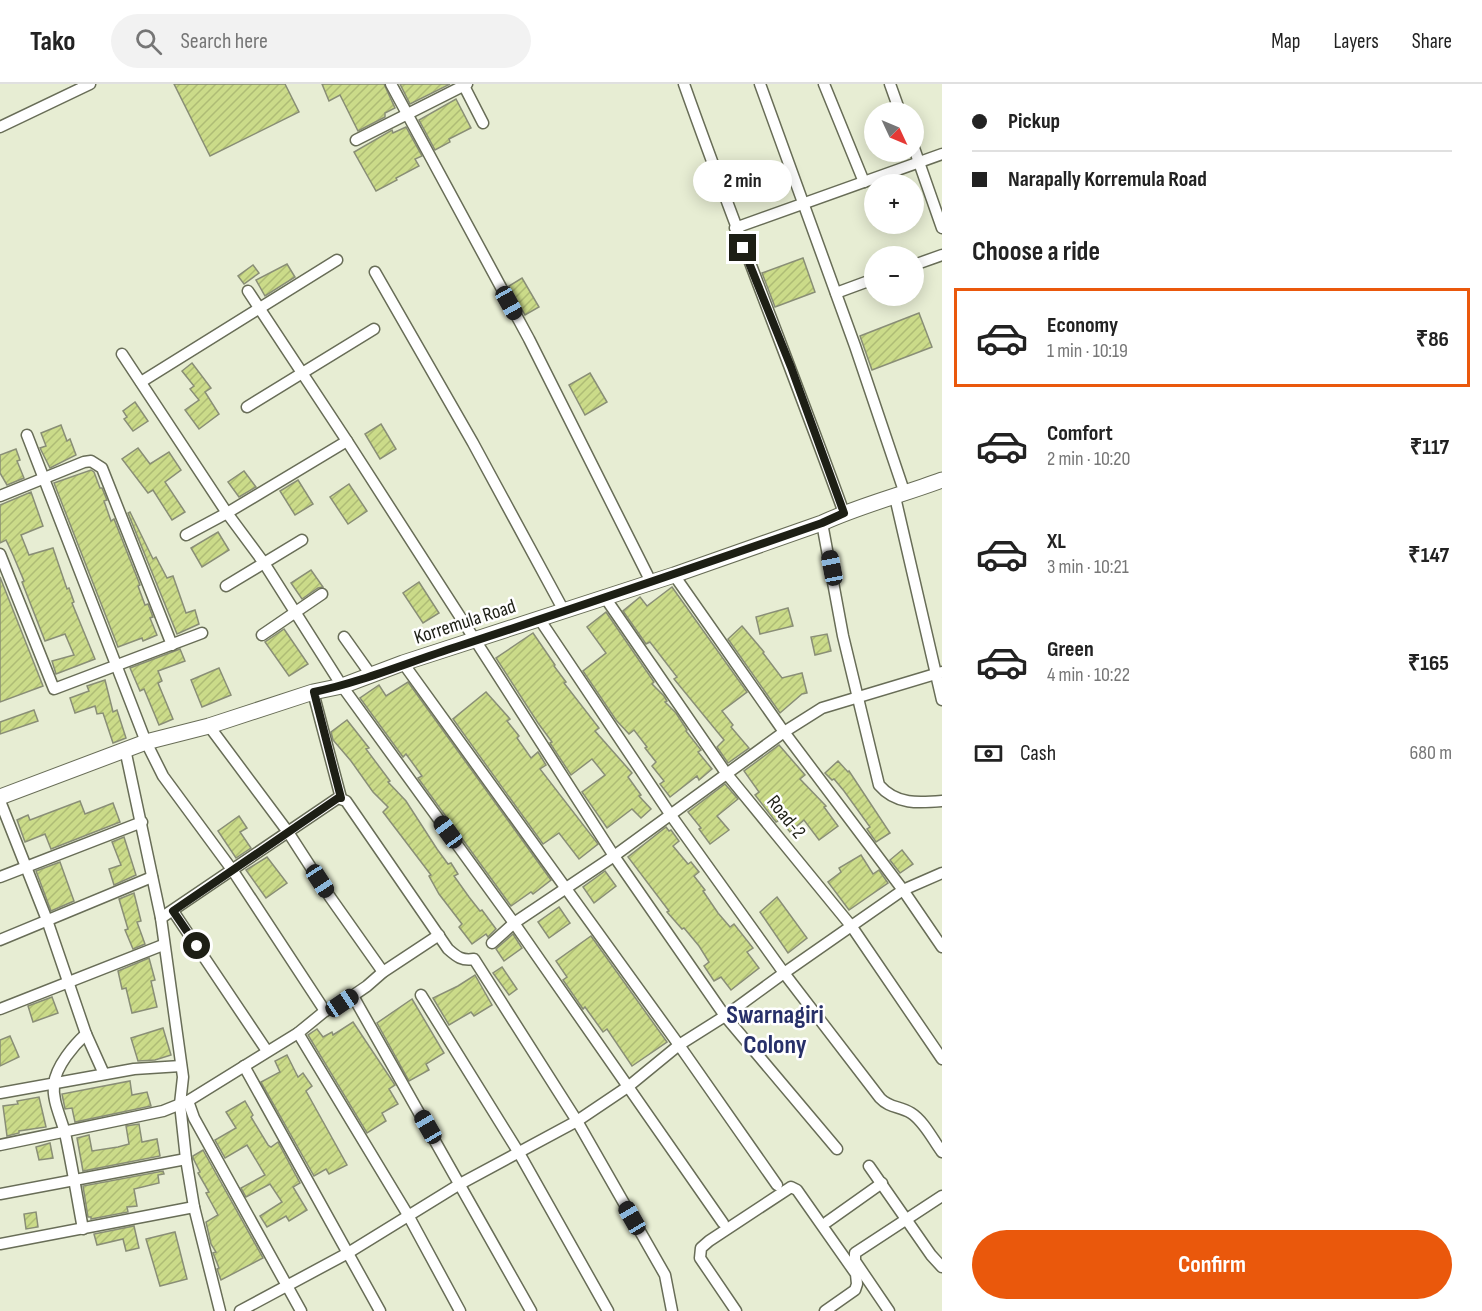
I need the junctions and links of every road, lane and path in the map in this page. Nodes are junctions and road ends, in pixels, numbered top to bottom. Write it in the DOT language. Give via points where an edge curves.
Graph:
graph roads {
  1 [pos="90,84"];
  2 [pos="391,84"];
  3 [pos="684,84"];
  4 [pos="759,84"];
  5 [pos="825,84"];
  6 [pos="890,84"];
  7 [pos="465,85"];
  8 [pos="896,102"];
  9 [pos="407,116"];
  10 [pos="483,123"];
  11 [pos="0,127"];
  12 [pos="356,140"];
  13 [pos="942,154"];
  14 [pos="924,160"];
  15 [pos="919,162"];
  16 [pos="886,174"];
  17 [pos="864,182"];
  18 [pos="804,202"];
  19 [pos="735,228"];
  20 [pos="942,228"];
  21 [pos="942,255"];
  22 [pos="338,260"];
  23 [pos="924,261"];
  24 [pos="375,272"];
  25 [pos="864,283"];
  26 [pos="248,291"];
  27 [pos="836,293"];
  28 [pos="259,310"];
  29 [pos="374,329"];
  30 [pos="122,354"];
  31 [pos="301,373"];
  32 [pos="141,382"];
  33 [pos="247,407"];
  34 [pos="27,435"];
  35 [pos="347,441"];
  36 [pos="43,478"];
  37 [pos="942,480"];
  38 [pos="0,496"];
  39 [pos="900,496"];
  40 [pos="227,513"];
  41 [pos="844,513"];
  42 [pos="822,523"];
  43 [pos="186,535"];
  44 [pos="302,540"];
  45 [pos="0,554"];
  46 [pos="264,563"];
  47 [pos="674,575"];
  48 [pos="651,582"];
  49 [pos="226,586"];
  50 [pos="322,594"];
  51 [pos="604,596"];
  52 [pos="564,611"];
  53 [pos="297,613"];
  54 [pos="540,620"];
  55 [pos="202,633"];
  56 [pos="262,635"];
  57 [pos="344,637"];
  58 [pos="474,641"];
  59 [pos="172,645"];
  60 [pos="403,663"];
  61 [pos="116,665"];
  62 [pos="939,673"];
  63 [pos="371,675"];
  64 [pos="342,686"];
  65 [pos="314,692"];
  66 [pos="857,696"];
  67 [pos="942,700"];
  68 [pos="209,726"];
  69 [pos="784,732"];
  70 [pos="146,742"];
  71 [pos="124,749"];
  72 [pos="726,773"];
  73 [pos="341,798"];
  74 [pos="0,799"];
  75 [pos="942,801"];
  76 [pos="670,814"];
  77 [pos="142,822"];
  78 [pos="288,832"];
  79 [pos="614,856"];
  80 [pos="27,866"];
  81 [pos="233,870"];
  82 [pos="942,873"];
  83 [pos="0,877"];
  84 [pos="152,877"];
  85 [pos="566,889"];
  86 [pos="903,890"];
  87 [pos="173,911"];
  88 [pos="161,918"];
  89 [pos="47,920"];
  90 [pos="514,923"];
  91 [pos="852,927"];
  92 [pos="439,935"];
  93 [pos="0,940"];
  94 [pos="492,943"];
  95 [pos="163,945"];
  96 [pos="942,947"];
  97 [pos="383,972"];
  98 [pos="784,973"];
  99 [pos="68,983"];
  100 [pos="421,995"];
  101 [pos="353,996"];
  102 [pos="0,1009"];
  103 [pos="325,1011"];
  104 [pos="726,1016"];
  105 [pos="298,1033"];
  106 [pos="86,1034"];
  107 [pos="679,1044"];
  108 [pos="267,1052"];
  109 [pos="942,1059"];
  110 [pos="181,1066"];
  111 [pos="244,1066"];
  112 [pos="104,1074"];
  113 [pos="54,1083"];
  114 [pos="629,1086"];
  115 [pos="0,1093"];
  116 [pos="184,1103"];
  117 [pos="577,1121"];
  118 [pos="65,1132"];
  119 [pos="0,1145"];
  120 [pos="837,1149"];
  121 [pos="942,1152"];
  122 [pos="519,1153"];
  123 [pos="186,1159"];
  124 [pos="869,1166"];
  125 [pos="74,1182"];
  126 [pos="882,1183"];
  127 [pos="460,1184"];
  128 [pos="777,1185"];
  129 [pos="0,1194"];
  130 [pos="942,1196"];
  131 [pos="194,1207"];
  132 [pos="408,1215"];
  133 [pos="907,1218"];
  134 [pos="827,1222"];
  135 [pos="723,1224"];
  136 [pos="83,1229"];
  137 [pos="0,1244"];
  138 [pos="348,1253"];
  139 [pos="942,1267"];
  140 [pos="286,1285"];
  141 [pos="833,1310"];
  142 [pos="220,1311"];
  143 [pos="240,1311"];
  144 [pos="302,1311"];
  145 [pos="380,1311"];
  146 [pos="460,1311"];
  147 [pos="531,1311"];
  148 [pos="608,1311"];
  149 [pos="672,1311"];
  150 [pos="736,1311"];
  151 [pos="889,1311"];
  1 -- 11 [label="street"];
  2 -- 9 [label="street"];
  3 -- 19 [label="street"];
  4 -- 18 [label="street"];
  5 -- 17 [label="street"];
  6 -- 8 [label="street"];
  7 -- 9 [label="street"];
  7 -- 10 [label="street"];
  9 -- 12 [label="street"];
  9 -- 48 [label="street" via="529,339"];
  13 -- 14 [label="street"];
  15 -- 16 [label="street"];
  15 -- 20 [label="street"];
  17 -- 18 [label="street"];
  18 -- 19 [label="street"];
  18 -- 27 [label="street"];
  19 -- 41 [label="street"];
  21 -- 23 [label="street"];
  22 -- 28 [label="street"];
  24 -- 52 [label="street"];
  25 -- 27 [label="street"];
  26 -- 28 [label="street"];
  27 -- 39 [label="street"];
  28 -- 31 [label="street"];
  28 -- 32 [label="street"];
  29 -- 31 [label="street"];
  30 -- 32 [label="street"];
  31 -- 33 [label="street"];
  31 -- 35 [label="street"];
  32 -- 40 [label="street"];
  34 -- 36 [label="street"];
  35 -- 40 [label="street"];
  35 -- 58 [label="street"];
  36 -- 38 [label="street"];
  36 -- 59 [label="street" via="84,462 91,461 102,468"];
  36 -- 61 [label="street"];
  37 -- 39 [label="street, Korremula Road"];
  39 -- 41 [label="street, Korremula Road"];
  39 -- 62 [label="street"];
  40 -- 43 [label="street"];
  40 -- 46 [label="street"];
  41 -- 42 [label="street, Korremula Road"];
  42 -- 47 [label="street, Korremula Road"];
  42 -- 66 [label="street"];
  44 -- 46 [label="street"];
  45 -- 61 [label="street" via="54,689"];
  46 -- 49 [label="street"];
  46 -- 53 [label="street"];
  47 -- 48 [label="street, Korremula Road"];
  47 -- 69 [label="street"];
  48 -- 51 [label="street, Korremula Road"];
  50 -- 53 [label="street"];
  51 -- 52 [label="street, Korremula Road"];
  51 -- 72 [label="street, Road-2"];
  52 -- 54 [label="street, Korremula Road"];
  53 -- 56 [label="street"];
  53 -- 64 [label="street"];
  54 -- 58 [label="street, Korremula Road"];
  54 -- 76 [label="street"];
  55 -- 59 [label="street"];
  57 -- 63 [label="street"];
  58 -- 60 [label="street, Korremula Road"];
  58 -- 79 [label="street"];
  59 -- 61 [label="street"];
  60 -- 63 [label="street, Korremula Road"];
  60 -- 85 [label="street"];
  61 -- 70 [label="street"];
  62 -- 66 [label="street"];
  62 -- 67 [label="street"];
  63 -- 64 [label="street, Korremula Road"];
  64 -- 65 [label="street, Korremula Road"];
  64 -- 90 [label="street"];
  65 -- 68 [label="street, Korremula Road"];
  65 -- 73 [label="street"];
  66 -- 69 [label="street" via="822,708"];
  66 -- 75 [label="street" via="879,785 894,798 917,804"];
  68 -- 70 [label="street, Korremula Road"];
  68 -- 78 [label="street"];
  69 -- 72 [label="street"];
  69 -- 86 [label="street"];
  70 -- 71 [label="street, Korremula Road"];
  70 -- 81 [label="street" via="163,776"];
  71 -- 74 [label="street, Korremula Road"];
  71 -- 77 [label="street"];
  72 -- 76 [label="street"];
  72 -- 91 [label="street, Road-2"];
  73 -- 78 [label="street"];
  73 -- 92 [label="street"];
  74 -- 80 [label="street"];
  76 -- 79 [label="street"];
  76 -- 98 [label="street"];
  77 -- 80 [label="street"];
  77 -- 84 [label="street"];
  78 -- 81 [label="street"];
  78 -- 97 [label="street"];
  79 -- 85 [label="street"];
  79 -- 104 [label="street"];
  80 -- 83 [label="street"];
  80 -- 89 [label="street"];
  81 -- 87 [label="street"];
  81 -- 103 [label="street"];
  82 -- 86 [label="street"];
  84 -- 88 [label="street"];
  84 -- 89 [label="street"];
  85 -- 90 [label="street"];
  85 -- 107 [label="street"];
  86 -- 91 [label="street"];
  86 -- 96 [label="street"];
  87 -- 88 [label="street"];
  87 -- 108 [label="street"];
  88 -- 95 [label="street"];
  89 -- 93 [label="street"];
  89 -- 99 [label="street"];
  90 -- 94 [label="street"];
  90 -- 114 [label="street"];
  91 -- 98 [label="street"];
  91 -- 109 [label="street, Road-2"];
  92 -- 97 [label="street"];
  92 -- 117 [label="street" via="459,958 474,959"];
  95 -- 99 [label="street"];
  95 -- 110 [label="street"];
  97 -- 101 [label="street"];
  98 -- 104 [label="street"];
  98 -- 121 [label="street" via="885,1104 918,1118"];
  99 -- 102 [label="street"];
  99 -- 106 [label="street"];
  100 -- 122 [label="street"];
  101 -- 103 [label="street"];
  101 -- 127 [label="street"];
  103 -- 105 [label="street"];
  104 -- 107 [label="street"];
  104 -- 120 [label="street"];
  105 -- 108 [label="street"];
  105 -- 132 [label="street"];
  106 -- 112 [label="street"];
  106 -- 113 [label="street" via="71,1051"];
  107 -- 114 [label="street"];
  107 -- 128 [label="street"];
  108 -- 111 [label="street"];
  110 -- 112 [label="street"];
  110 -- 116 [label="street"];
  111 -- 116 [label="street"];
  111 -- 138 [label="street"];
  112 -- 113 [label="street"];
  113 -- 115 [label="street"];
  113 -- 118 [label="street"];
  114 -- 117 [label="street"];
  114 -- 135 [label="street"];
  116 -- 118 [label="street"];
  116 -- 123 [label="street"];
  116 -- 140 [label="street"];
  117 -- 122 [label="street"];
  117 -- 149 [label="street" via="665,1275"];
  118 -- 119 [label="street"];
  118 -- 125 [label="street"];
  122 -- 127 [label="street"];
  122 -- 148 [label="street"];
  123 -- 125 [label="street"];
  123 -- 131 [label="street"];
  124 -- 126 [label="street"];
  125 -- 129 [label="street"];
  125 -- 136 [label="street"];
  126 -- 133 [label="street"];
  126 -- 134 [label="street"];
  127 -- 132 [label="street"];
  127 -- 147 [label="street"];
  130 -- 133 [label="street"];
  131 -- 136 [label="street"];
  131 -- 142 [label="street"];
  132 -- 138 [label="street"];
  132 -- 146 [label="street"];
  133 -- 139 [label="street"];
  133 -- 151 [label="street" via="853,1257"];
  136 -- 137 [label="street"];
  138 -- 140 [label="street"];
  138 -- 145 [label="street"];
  140 -- 143 [label="street"];
  140 -- 144 [label="street"];
  141 -- 150 [label="street" via="855,1290 856,1274 797,1190 791,1188 701,1248 700,1258"];
}
